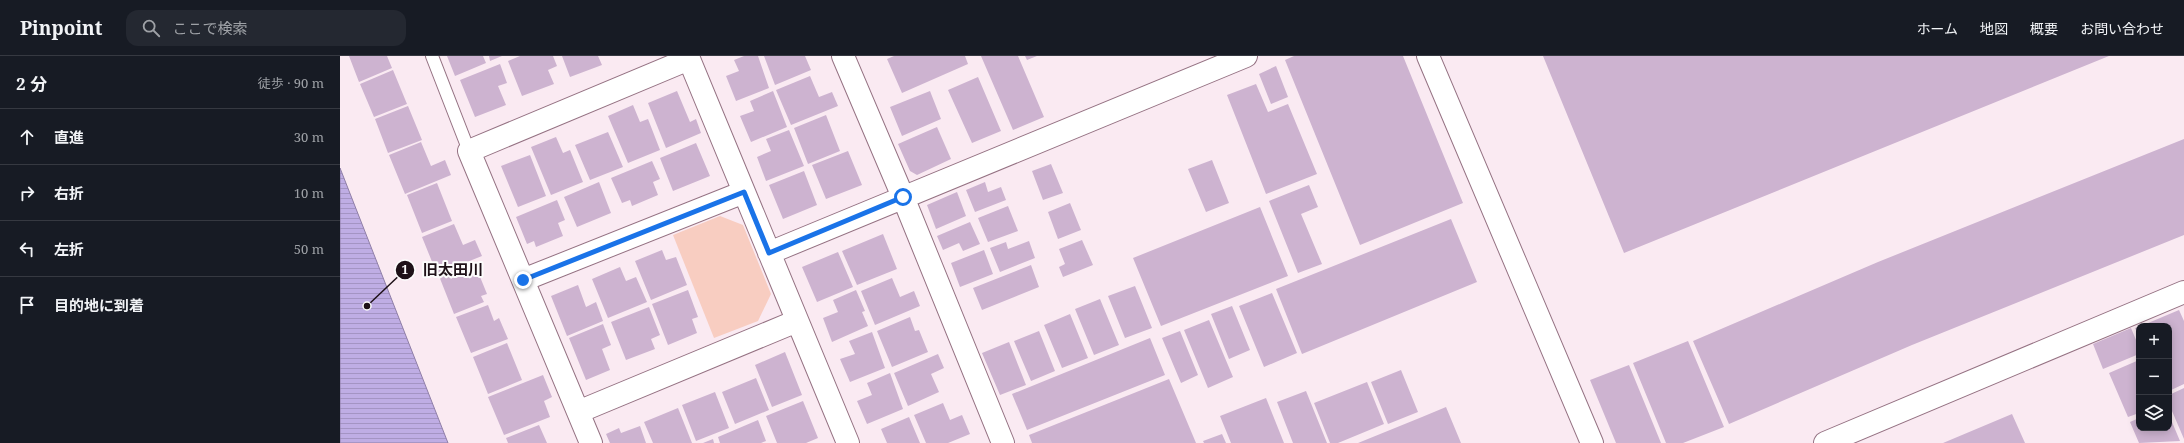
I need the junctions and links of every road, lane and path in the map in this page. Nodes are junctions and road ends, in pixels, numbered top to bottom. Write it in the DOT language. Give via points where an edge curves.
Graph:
graph roads {
  1 [pos="432,56"];
  2 [pos="843,56"];
  3 [pos="1246,56"];
  4 [pos="1428,56"];
  5 [pos="689,58"];
  6 [pos="470,152"];
  7 [pos="744,192"];
  8 [pos="903,197"];
  9 [pos="769,253"];
  10 [pos="523,280"];
  11 [pos="2184,292"];
  12 [pos="797,321"];
  13 [pos="578,412"];
  14 [pos="591,443"];
  15 [pos="848,443"];
  16 [pos="1003,443"];
  17 [pos="1592,443"];
  18 [pos="1825,443"];
  1 -- 6 [label="lane"];
  2 -- 8 [label="street"];
  3 -- 8 [label="street"];
  4 -- 17 [label="street"];
  5 -- 6 [label="street"];
  5 -- 7 [label="street"];
  6 -- 10 [label="street"];
  7 -- 9 [label="street"];
  7 -- 10 [label="street"];
  8 -- 9 [label="street"];
  8 -- 16 [label="street"];
  9 -- 12 [label="street"];
  10 -- 13 [label="street"];
  11 -- 18 [label="street"];
  12 -- 13 [label="street"];
  12 -- 15 [label="street"];
  13 -- 14 [label="street"];
}
